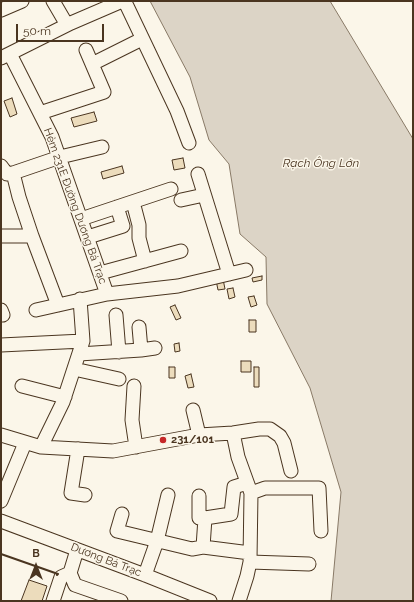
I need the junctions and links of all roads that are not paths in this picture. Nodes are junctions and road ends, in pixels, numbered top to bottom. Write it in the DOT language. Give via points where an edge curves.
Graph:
graph roads {
  1 [pos="22,1"];
  2 [pos="53,1"];
  3 [pos="122,1"];
  4 [pos="1,10"];
  5 [pos="67,25"];
  6 [pos="142,39"];
  7 [pos="86,50"];
  8 [pos="6,56"];
  9 [pos="92,64"];
  10 [pos="40,113"];
  11 [pos="190,143"];
  12 [pos="102,147"];
  13 [pos="60,157"];
  14 [pos="1,166"];
  15 [pos="13,173"];
  16 [pos="198,174"];
  17 [pos="171,190"];
  18 [pos="204,194"];
  19 [pos="181,200"];
  20 [pos="133,202"];
  21 [pos="117,207"];
  22 [pos="81,219"];
  23 [pos="1,236"];
  24 [pos="32,236"];
  25 [pos="88,237"];
  26 [pos="181,251"];
  27 [pos="145,261"];
  28 [pos="246,270"];
  29 [pos="100,273"];
  30 [pos="229,274"];
  31 [pos="108,294"];
  32 [pos="80,299"];
  33 [pos="58,305"];
  34 [pos="36,310"];
  35 [pos="116,315"];
  36 [pos="139,327"];
  37 [pos="83,341"];
  38 [pos="1,345"];
  39 [pos="155,348"];
  40 [pos="141,350"];
  41 [pos="119,352"];
  42 [pos="79,354"];
  43 [pos="74,369"];
  44 [pos="119,379"];
  45 [pos="22,386"];
  46 [pos="134,386"];
  47 [pos="65,397"];
  48 [pos="193,410"];
  49 [pos="233,433"];
  50 [pos="1,435"];
  51 [pos="199,435"];
  52 [pos="25,443"];
  53 [pos="41,447"];
  54 [pos="136,447"];
  55 [pos="78,449"];
  56 [pos="291,471"];
  57 [pos="249,488"];
  58 [pos="85,495"];
  59 [pos="168,495"];
  60 [pos="199,496"];
  61 [pos="1,501"];
  62 [pos="122,514"];
  63 [pos="205,518"];
  64 [pos="1,521"];
  65 [pos="320,531"];
  66 [pos="157,541"];
  67 [pos="198,548"];
  68 [pos="77,550"];
  69 [pos="250,557"];
  70 [pos="309,564"];
  71 [pos="70,573"];
  72 [pos="145,575"];
  73 [pos="53,601"];
  74 [pos="121,601"];
  75 [pos="210,601"];
  76 [pos="239,601"];
  1 -- 4 [label="street"];
  2 -- 5 [label="street"];
  3 -- 5 [label="street"];
  3 -- 6 [label="street" via="127,6"];
  5 -- 8 [label="street"];
  6 -- 9 [label="street"];
  6 -- 11 [label="street"];
  7 -- 9 [label="street"];
  8 -- 10 [label="street, Hẻm 231E Đường Dương Bá Trạc"];
  9 -- 10 [label="street" via="104,92"];
  10 -- 13 [label="street, Hẻm 231E Đường Dương Bá Trạc"];
  12 -- 13 [label="street"];
  13 -- 15 [label="street"];
  13 -- 22 [label="street, Hẻm 231E Đường Dương Bá Trạc"];
  14 -- 15 [label="street" via="6,174"];
  15 -- 24 [label="street"];
  16 -- 18 [label="street"];
  17 -- 20 [label="street"];
  18 -- 19 [label="street"];
  18 -- 30 [label="street"];
  20 -- 21 [label="street"];
  20 -- 27 [label="street"];
  21 -- 22 [label="street"];
  21 -- 25 [label="street" via="123,226"];
  22 -- 25 [label="street, Hẻm 231E Đường Dương Bá Trạc"];
  23 -- 24 [label="street"];
  24 -- 33 [label="street"];
  25 -- 29 [label="street, Hẻm 231E Đường Dương Bá Trạc"];
  26 -- 27 [label="street"];
  27 -- 29 [label="street"];
  28 -- 30 [label="street"];
  29 -- 31 [label="street, Hẻm 231E Đường Dương Bá Trạc"];
  30 -- 31 [label="street" via="178,286"];
  31 -- 32 [label="street"];
  32 -- 33 [label="street"];
  32 -- 37 [label="street"];
  33 -- 34 [label="street"];
  35 -- 41 [label="street"];
  36 -- 40 [label="street"];
  37 -- 38 [label="street"];
  37 -- 42 [label="street"];
  39 -- 40 [label="street"];
  40 -- 41 [label="street"];
  41 -- 42 [label="street"];
  42 -- 43 [label="street"];
  43 -- 44 [label="street"];
  43 -- 47 [label="street"];
  45 -- 47 [label="street"];
  46 -- 54 [label="street" via="132,420"];
  47 -- 53 [label="street"];
  48 -- 51 [label="street"];
  49 -- 51 [label="street"];
  49 -- 56 [label="street" via="270,429 280,436 284,443"];
  49 -- 57 [label="street"];
  50 -- 52 [label="street"];
  51 -- 54 [label="street"];
  52 -- 53 [label="street"];
  52 -- 61 [label="street"];
  53 -- 55 [label="street"];
  54 -- 55 [label="street" via="113,451"];
  55 -- 58 [label="street" via="72,493"];
  57 -- 63 [label="street" via="234,487 231,514"];
  57 -- 65 [label="street" via="319,488"];
  57 -- 69 [label="street"];
  59 -- 66 [label="street"];
  60 -- 63 [label="street" via="199,518"];
  62 -- 66 [label="street" via="117,531"];
  63 -- 67 [label="street"];
  64 -- 68 [label="street, Dương Bá Trạc"];
  66 -- 67 [label="street"];
  66 -- 72 [label="street"];
  67 -- 69 [label="street"];
  68 -- 71 [label="street"];
  68 -- 72 [label="street, Dương Bá Trạc"];
  69 -- 70 [label="street"];
  69 -- 76 [label="street"];
  71 -- 73 [label="street" via="61,577"];
  71 -- 74 [label="street" via="75,585"];
  72 -- 75 [label="street, Dương Bá Trạc"];
}
